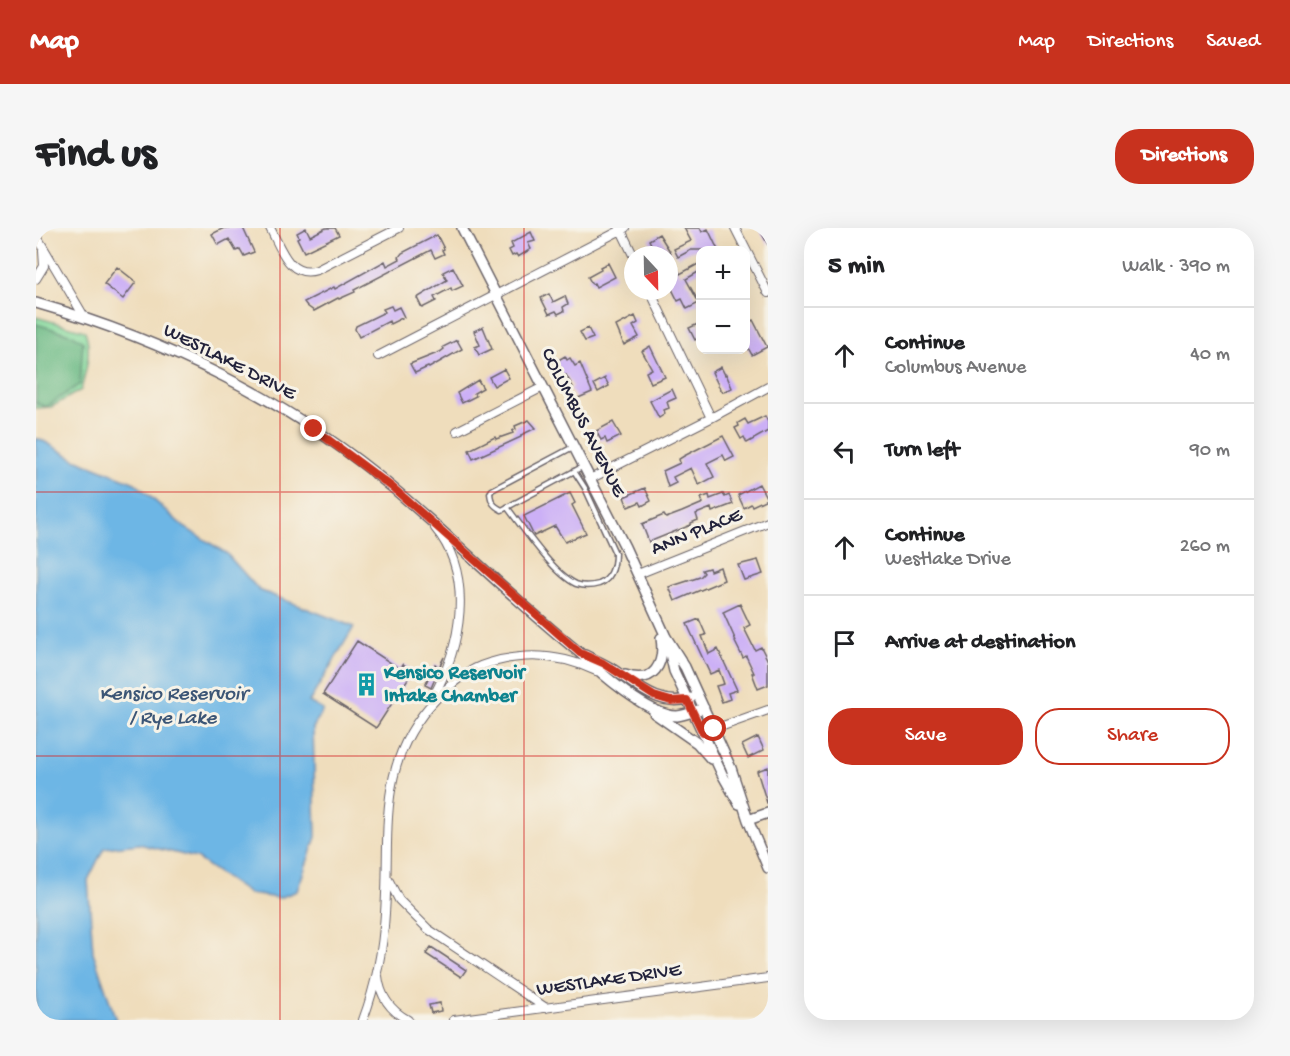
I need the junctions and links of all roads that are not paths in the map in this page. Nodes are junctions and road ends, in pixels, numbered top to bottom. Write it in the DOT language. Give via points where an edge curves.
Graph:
graph roads {
  1 [pos="270,228"];
  2 [pos="399,228"];
  3 [pos="462,228"];
  4 [pos="735,228"];
  5 [pos="622,229"];
  6 [pos="38,238"];
  7 [pos="629,246"];
  8 [pos="36,279"];
  9 [pos="768,293"];
  10 [pos="497,295"];
  11 [pos="654,300"];
  12 [pos="36,303"];
  13 [pos="85,318"];
  14 [pos="378,356"];
  15 [pos="543,387"];
  16 [pos="768,387"];
  17 [pos="711,418"];
  18 [pos="457,431"];
  19 [pos="573,446"];
  20 [pos="579,468"];
  21 [pos="590,479"];
  22 [pos="507,507"];
  23 [pos="417,510"];
  24 [pos="768,522"];
  25 [pos="638,574"];
  26 [pos="659,621"];
  27 [pos="666,637"];
  28 [pos="580,653"];
  29 [pos="613,670"];
  30 [pos="607,678"];
  31 [pos="626,692"];
  32 [pos="698,695"];
  33 [pos="687,700"];
  34 [pos="704,708"];
  35 [pos="768,710"];
  36 [pos="693,712"];
  37 [pos="420,718"];
  38 [pos="714,729"];
  39 [pos="703,733"];
  40 [pos="722,774"];
  41 [pos="768,813"];
  42 [pos="748,820"];
  43 [pos="768,868"];
  44 [pos="386,875"];
  45 [pos="378,973"];
  46 [pos="768,978"];
  47 [pos="546,1008"];
  48 [pos="363,1020"];
  49 [pos="408,1020"];
  50 [pos="454,1020"];
  1 -- 2 [label="street" via="291,265 304,273"];
  3 -- 10 [label="street, COLUMBUS AVENUE"];
  4 -- 9 [label="street"];
  5 -- 7 [label="street"];
  5 -- 10 [label="street"];
  6 -- 8 [label="street" via="44,266"];
  6 -- 13 [label="street"];
  10 -- 14 [label="street"];
  10 -- 15 [label="street, COLUMBUS AVENUE"];
  11 -- 17 [label="street"];
  12 -- 13 [label="street, WESTLAKE DRIVE"];
  13 -- 23 [label="street, WESTLAKE DRIVE" via="177,354 268,401 339,447"];
  15 -- 18 [label="street"];
  15 -- 19 [label="street, COLUMBUS AVENUE"];
  16 -- 17 [label="street"];
  17 -- 21 [label="street"];
  19 -- 20 [label="street, COLUMBUS AVENUE"];
  19 -- 22 [label="lane" via="492,490 495,507"];
  20 -- 21 [label="street, COLUMBUS AVENUE"];
  20 -- 22 [label="lane"];
  20 -- 22 [label="lane" via="615,553 615,564 603,583 578,585 570,580 541,551"];
  21 -- 25 [label="street, COLUMBUS AVENUE"];
  23 -- 28 [label="street, WESTLAKE DRIVE"];
  23 -- 37 [label="street, WESTLAKE DRIVE" via="447,545 458,576 459,594 451,658"];
  24 -- 25 [label="street, ANN PLACE"];
  25 -- 26 [label="street, COLUMBUS AVENUE"];
  26 -- 27 [label="street, COLUMBUS AVENUE"];
  26 -- 29 [label="street" via="662,653 657,668 639,678"];
  27 -- 32 [label="street, COLUMBUS AVENUE"];
  27 -- 33 [label="street, COLUMBUS AVENUE" via="674,671"];
  28 -- 29 [label="street"];
  28 -- 30 [label="street"];
  29 -- 33 [label="street" via="654,696"];
  30 -- 31 [label="street"];
  30 -- 37 [label="street, WESTLAKE DRIVE" via="585,665 551,656 498,660 463,675"];
  31 -- 36 [label="street" via="669,715"];
  31 -- 40 [label="street" via="697,743"];
  32 -- 33 [label="street"];
  32 -- 34 [label="street, COLUMBUS AVENUE"];
  33 -- 36 [label="street, COLUMBUS AVENUE"];
  34 -- 36 [label="street"];
  34 -- 38 [label="street, COLUMBUS AVENUE"];
  35 -- 38 [label="street"];
  36 -- 39 [label="street, COLUMBUS AVENUE"];
  37 -- 44 [label="street, WESTLAKE DRIVE" via="394,771 388,807"];
  38 -- 39 [label="street"];
  38 -- 42 [label="street, COLUMBUS AVENUE"];
  39 -- 40 [label="street, COLUMBUS AVENUE"];
  40 -- 42 [label="street, COLUMBUS AVENUE"];
  41 -- 42 [label="street"];
  42 -- 43 [label="street, COLUMBUS AVENUE"];
  44 -- 45 [label="street, WESTLAKE DRIVE"];
  44 -- 47 [label="street" via="399,900 428,929"];
  45 -- 48 [label="street, WESTLAKE DRIVE"];
  45 -- 49 [label="street" via="386,1000"];
  46 -- 47 [label="street, WESTLAKE DRIVE"];
  47 -- 50 [label="street, WESTLAKE DRIVE"];
}
